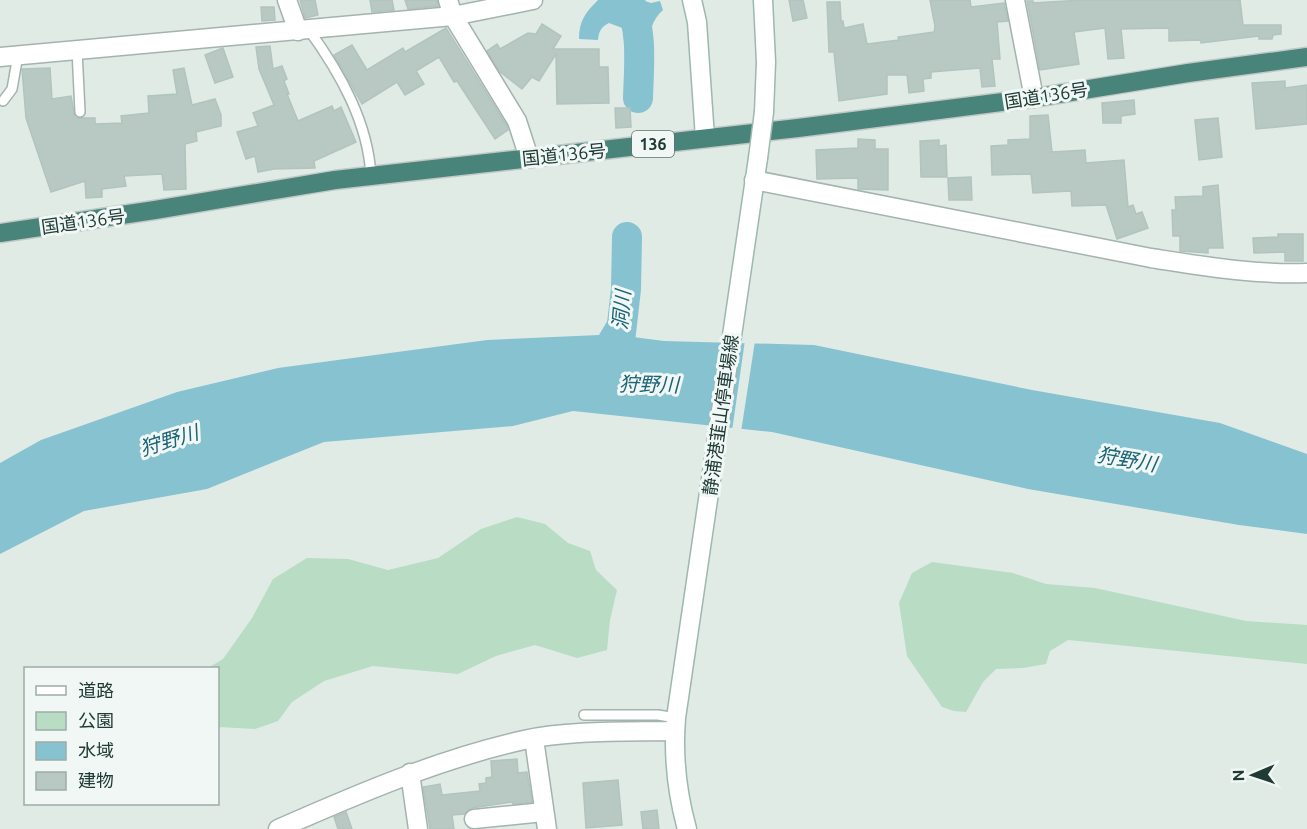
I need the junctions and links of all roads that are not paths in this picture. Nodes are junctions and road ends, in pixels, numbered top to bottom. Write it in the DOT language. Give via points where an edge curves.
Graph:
graph roads {
  1 [pos="287,0"];
  2 [pos="533,0"];
  3 [pos="692,0"];
  4 [pos="763,0"];
  5 [pos="1016,0"];
  6 [pos="450,8"];
  7 [pos="303,30"];
  8 [pos="77,50"];
  9 [pos="9,56"];
  10 [pos="1307,57"];
  11 [pos="1034,98"];
  12 [pos="3,101"];
  13 [pos="80,112"];
  14 [pos="705,138"];
  15 [pos="529,158"];
  16 [pos="371,176"];
  17 [pos="754,180"];
  18 [pos="0,233"];
  19 [pos="1307,273"];
  20 [pos="584,715"];
  21 [pos="676,719"];
  22 [pos="534,738"];
  23 [pos="410,773"];
  24 [pos="474,819"];
  25 [pos="546,820"];
  26 [pos="278,829"];
  27 [pos="418,829"];
  28 [pos="687,829"];
  1 -- 7 [label="street"];
  2 -- 6 [label="street"];
  3 -- 14 [label="street"];
  4 -- 17 [label="street, 静浦港韮山停車場線, bridge" via="764,112"];
  5 -- 11 [label="street"];
  6 -- 7 [label="street"];
  6 -- 15 [label="street" via="518,121"];
  7 -- 8 [label="street"];
  7 -- 16 [label="lane" via="348,94 367,140"];
  8 -- 9 [label="street"];
  8 -- 13 [label="lane"];
  9 -- 12 [label="lane" via="12,89"];
  10 -- 11 [label="highway, 国道136号 / 136"];
  11 -- 14 [label="highway, 国道136号 / 136"];
  14 -- 15 [label="highway, 国道136号 / 136"];
  15 -- 16 [label="highway, 国道136号 / 136"];
  16 -- 18 [label="highway, 国道136号 / 136"];
  17 -- 19 [label="street" via="1152,258 1218,268"];
  17 -- 21 [label="street, 静浦港韮山停車場線"];
  20 -- 21 [label="lane" via="658,715"];
  21 -- 22 [label="street"];
  21 -- 28 [label="street, 静浦港韮山停車場線" via="676,771"];
  22 -- 23 [label="street"];
  22 -- 25 [label="street"];
  23 -- 26 [label="street"];
  23 -- 27 [label="street"];
  24 -- 25 [label="street"];
}
